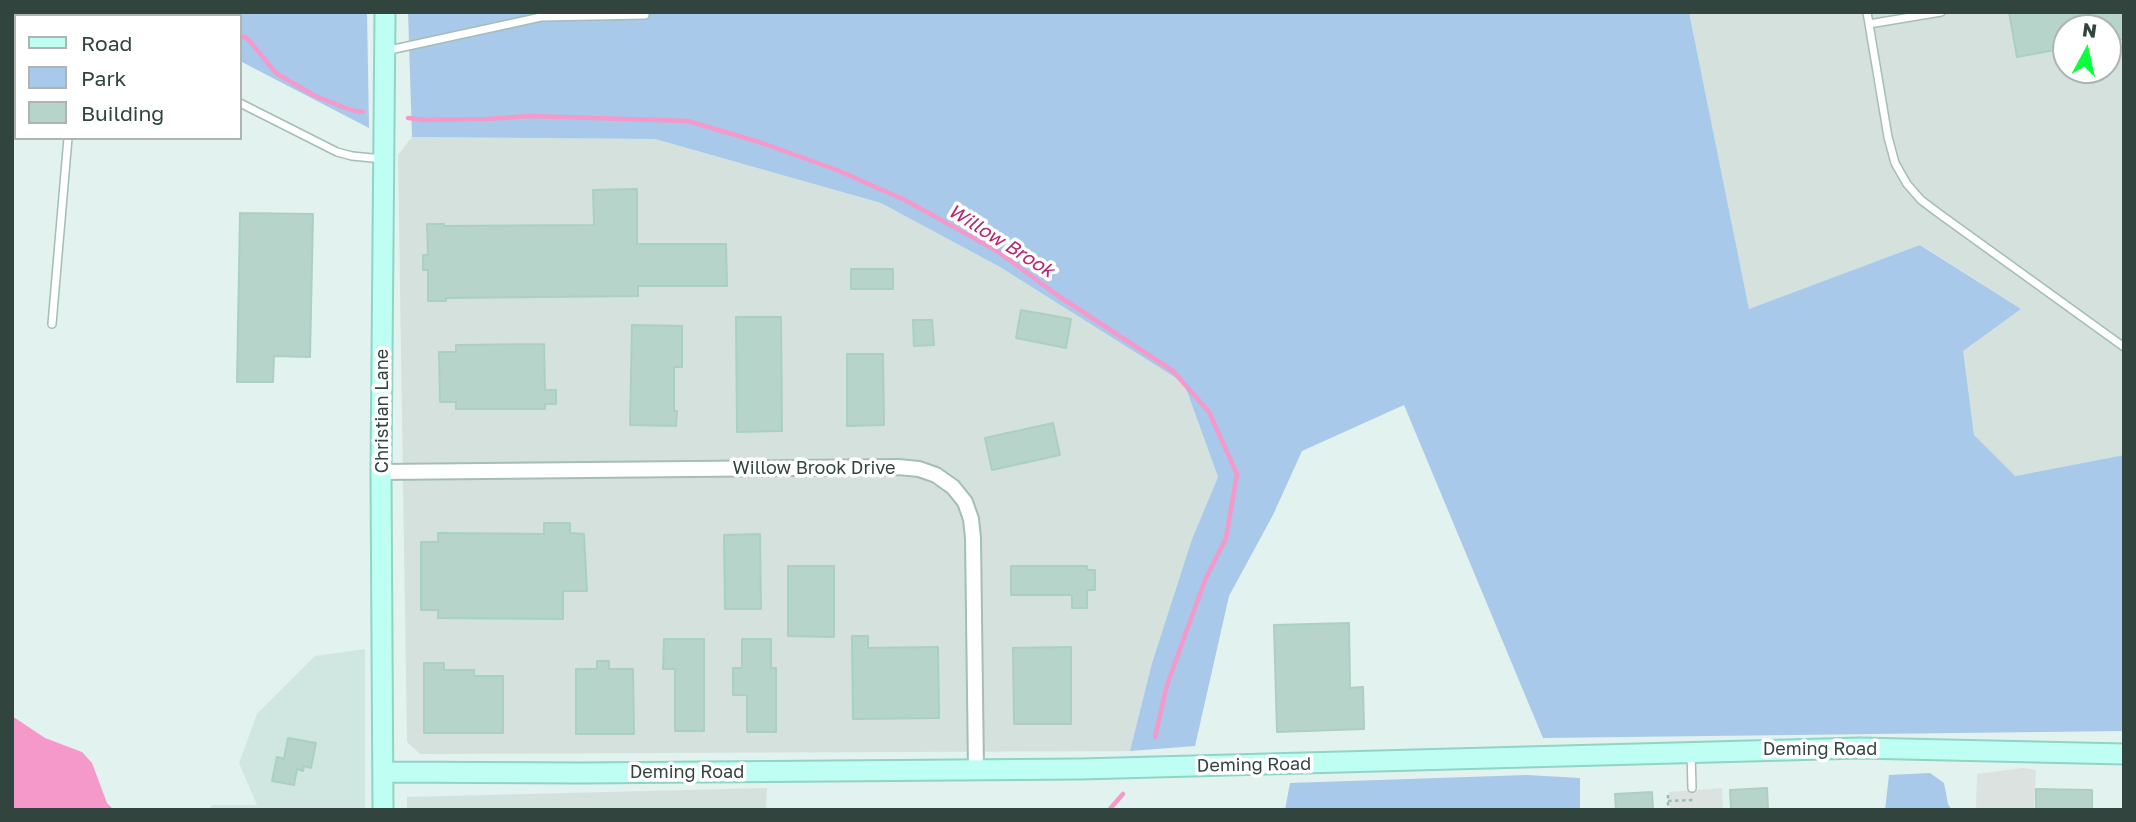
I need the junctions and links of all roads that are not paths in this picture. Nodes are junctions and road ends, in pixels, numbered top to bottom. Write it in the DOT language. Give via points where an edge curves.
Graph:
graph roads {
  1 [pos="385,12"];
  2 [pos="645,12"];
  3 [pos="1867,12"];
  4 [pos="1941,12"];
  5 [pos="541,15"];
  6 [pos="1869,24"];
  7 [pos="384,51"];
  8 [pos="242,104"];
  9 [pos="68,140"];
  10 [pos="384,159"];
  11 [pos="52,324"];
  12 [pos="2124,347"];
  13 [pos="382,472"];
  14 [pos="1691,752"];
  15 [pos="2124,754"];
  16 [pos="976,770"];
  17 [pos="383,772"];
  18 [pos="1692,788"];
  19 [pos="383,810"];
  1 -- 7 [label="street, Christian Lane"];
  2 -- 5 [label="lane"];
  3 -- 6 [label="lane"];
  4 -- 6 [label="lane"];
  5 -- 7 [label="lane"];
  6 -- 12 [label="lane" via="1888,137 1907,184 1921,200"];
  7 -- 10 [label="street, Christian Lane"];
  8 -- 10 [label="lane" via="337,152"];
  9 -- 11 [label="lane"];
  10 -- 13 [label="street, Christian Lane"];
  13 -- 16 [label="street, Willow Brook Drive" via="898,467 936,475 965,502 971,519"];
  13 -- 17 [label="street, Christian Lane"];
  14 -- 15 [label="street, Deming Road" via="1860,748"];
  14 -- 16 [label="street, Deming Road"];
  14 -- 18 [label="lane"];
  16 -- 17 [label="street, Deming Road"];
  17 -- 19 [label="street, Christian Lane"];
}
